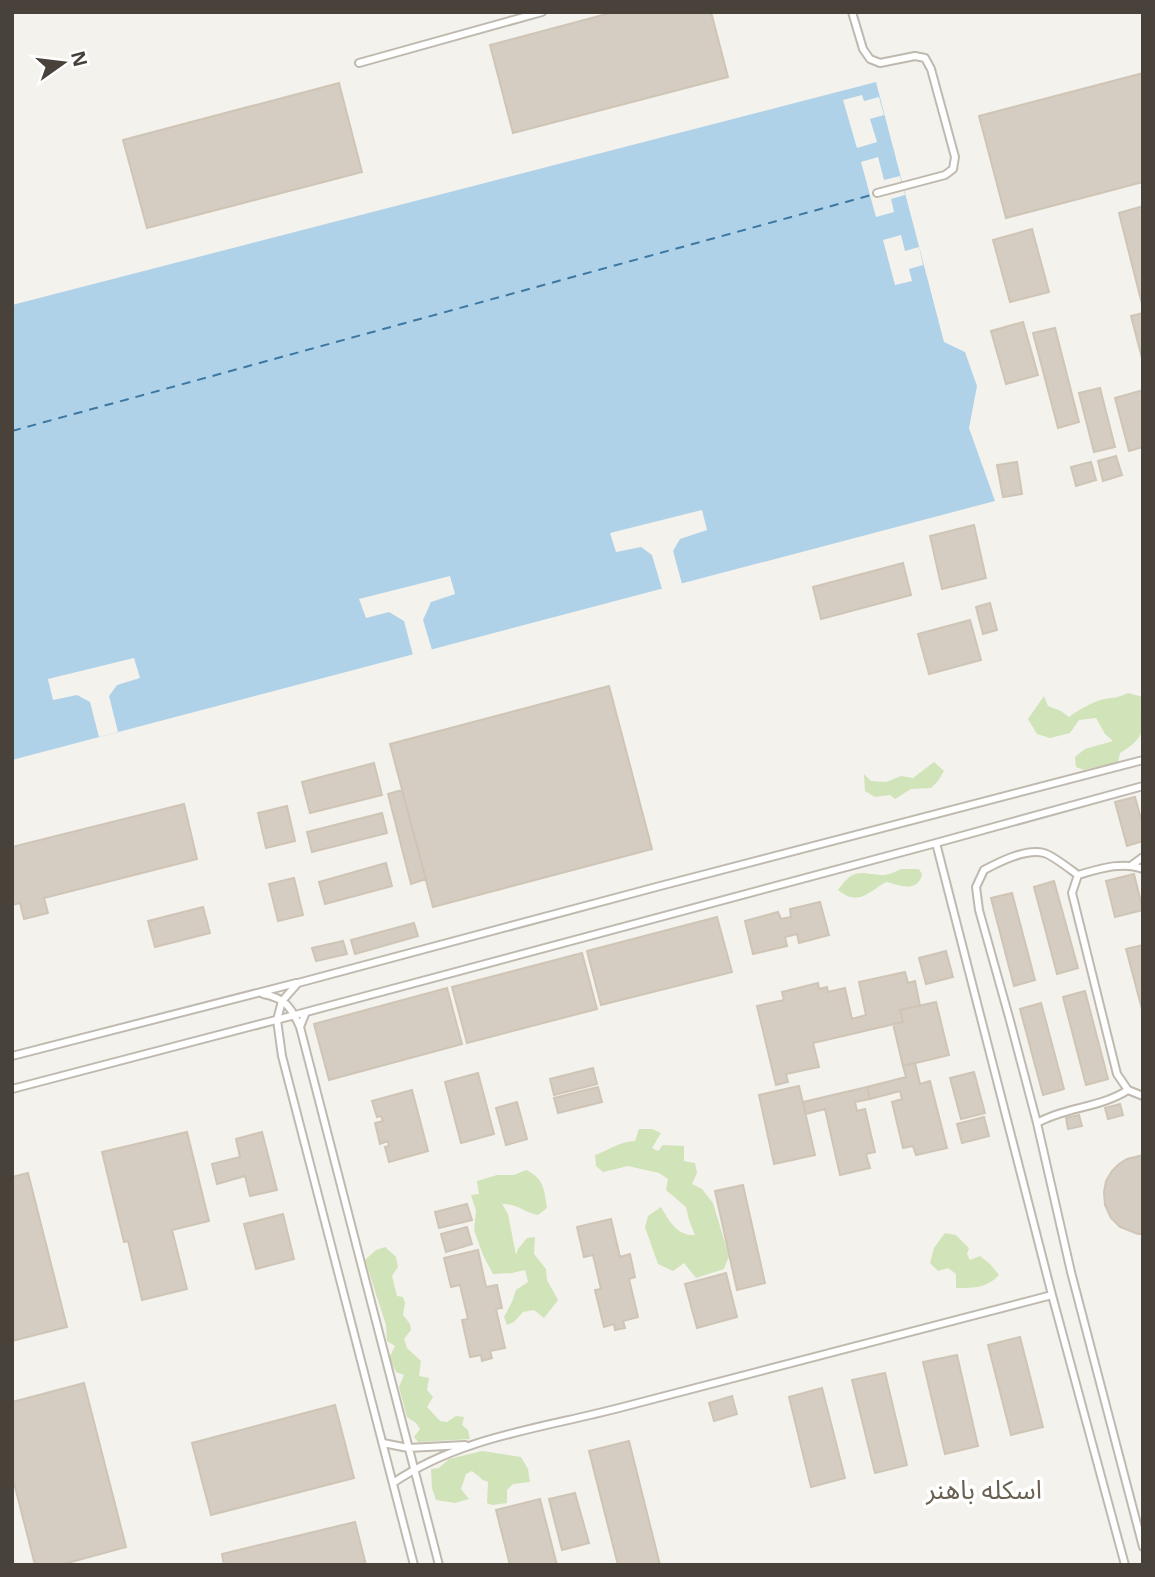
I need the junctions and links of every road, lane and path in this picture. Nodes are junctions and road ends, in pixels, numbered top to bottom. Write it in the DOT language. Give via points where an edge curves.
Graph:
graph roads {
  1 [pos="542,12"];
  2 [pos="852,12"];
  3 [pos="359,63"];
  4 [pos="877,193"];
  5 [pos="1143,760"];
  6 [pos="1143,786"];
  7 [pos="936,843"];
  8 [pos="1143,857"];
  9 [pos="1132,865"];
  10 [pos="1143,869"];
  11 [pos="1078,874"];
  12 [pos="298,983"];
  13 [pos="258,993"];
  14 [pos="282,1001"];
  15 [pos="306,1012"];
  16 [pos="295,1015"];
  17 [pos="277,1020"];
  18 [pos="300,1027"];
  19 [pos="12,1055"];
  20 [pos="12,1089"];
  21 [pos="1128,1090"];
  22 [pos="1143,1096"];
  23 [pos="1037,1124"];
  24 [pos="1052,1295"];
  25 [pos="383,1443"];
  26 [pos="470,1444"];
  27 [pos="408,1448"];
  28 [pos="414,1469"];
  29 [pos="393,1483"];
  30 [pos="1143,1547"];
  31 [pos="414,1565"];
  32 [pos="439,1565"];
  33 [pos="1125,1565"];
  1 -- 3 [label="lane"];
  2 -- 4 [label="lane" via="870,59 880,63 915,55 925,58 955,157 953,169 945,175"];
  5 -- 12 [label="lane"];
  6 -- 7 [label="lane"];
  7 -- 15 [label="lane"];
  7 -- 24 [label="lane"];
  8 -- 9 [label="lane"];
  9 -- 10 [label="lane"];
  9 -- 11 [label="lane"];
  11 -- 21 [label="lane" via="1072,892 1117,1074"];
  11 -- 23 [label="lane" via="1045,853 1027,853 984,870 976,887"];
  12 -- 13 [label="lane"];
  12 -- 14 [label="lane"];
  13 -- 14 [label="lane"];
  13 -- 19 [label="lane"];
  14 -- 16 [label="lane"];
  14 -- 17 [label="lane"];
  15 -- 16 [label="lane"];
  15 -- 18 [label="lane"];
  16 -- 17 [label="lane"];
  16 -- 18 [label="lane"];
  17 -- 20 [label="lane"];
  17 -- 25 [label="lane" via="282,1056"];
  18 -- 27 [label="lane"];
  21 -- 22 [label="lane"];
  21 -- 23 [label="lane"];
  23 -- 30 [label="lane"];
  24 -- 26 [label="lane"];
  24 -- 33 [label="lane"];
  25 -- 27 [label="lane"];
  25 -- 29 [label="lane"];
  26 -- 27 [label="lane"];
  26 -- 28 [label="lane"];
  27 -- 28 [label="lane"];
  28 -- 29 [label="lane"];
  28 -- 32 [label="lane"];
  29 -- 31 [label="lane"];
}
